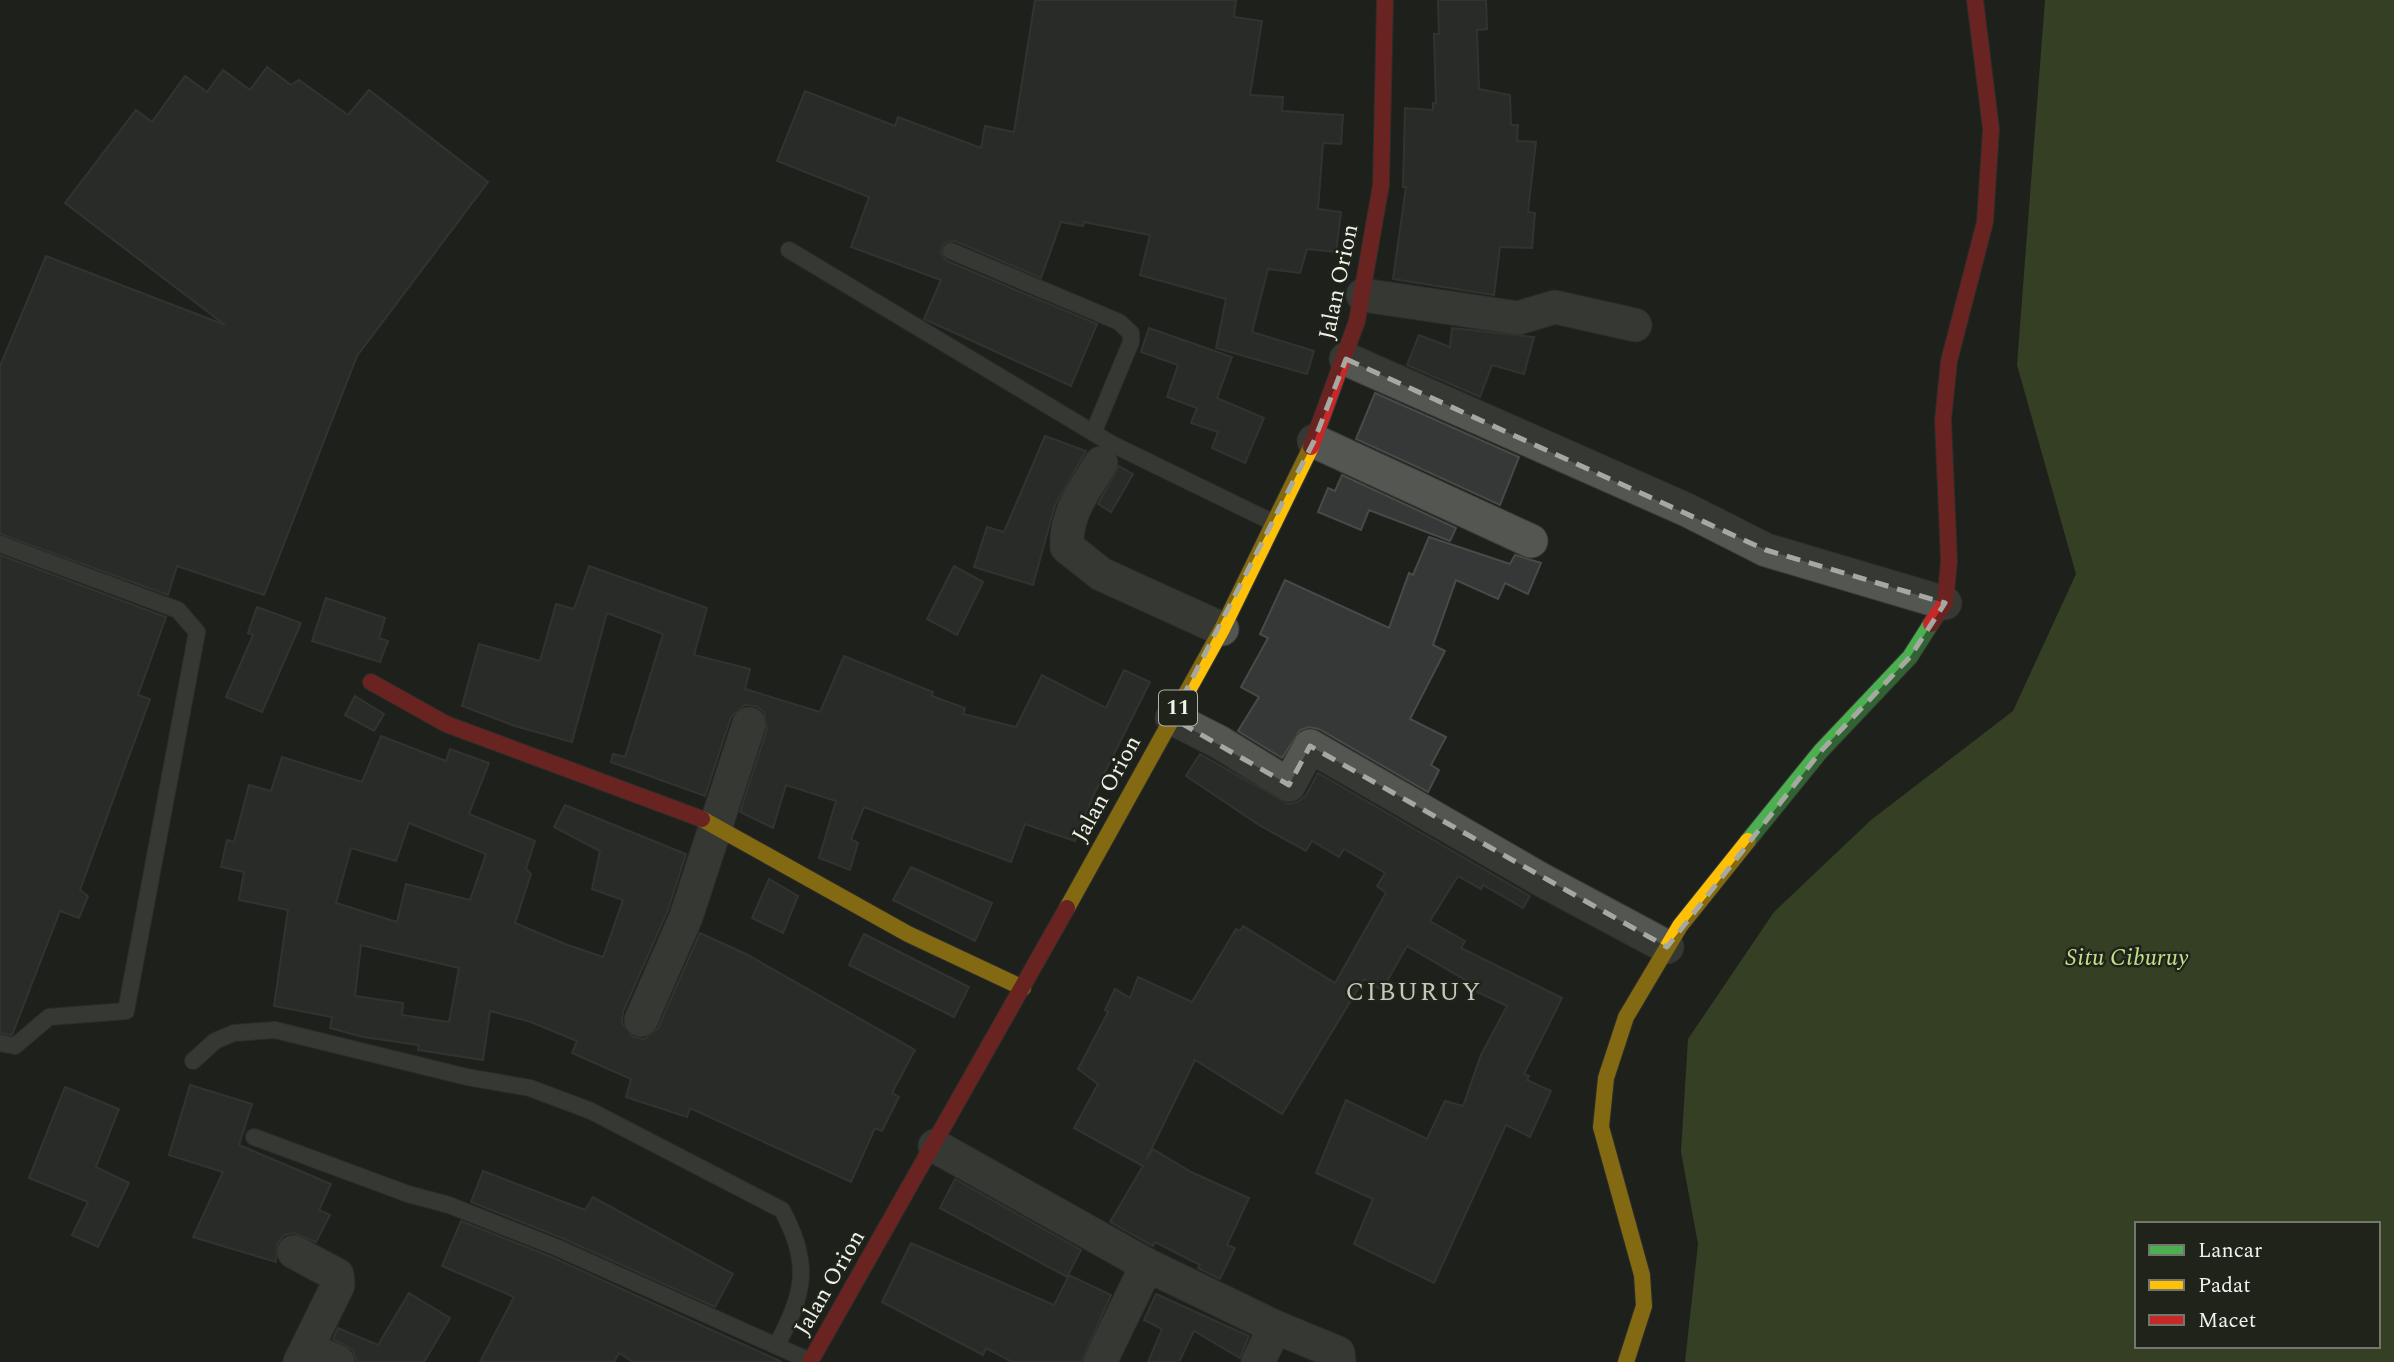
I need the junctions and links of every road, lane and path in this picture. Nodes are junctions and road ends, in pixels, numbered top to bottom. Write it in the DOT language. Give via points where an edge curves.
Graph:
graph roads {
  1 [pos="1385,0"];
  2 [pos="1975,0"];
  3 [pos="789,250"];
  4 [pos="951,251"];
  5 [pos="1363,295"];
  6 [pos="1635,325"];
  7 [pos="1346,359"];
  8 [pos="1094,431"];
  9 [pos="1314,441"];
  10 [pos="1101,463"];
  11 [pos="1275,523"];
  12 [pos="1531,541"];
  13 [pos="0,544"];
  14 [pos="1945,604"];
  15 [pos="1222,629"];
  16 [pos="371,682"];
  17 [pos="1172,718"];
  18 [pos="749,724"];
  19 [pos="716,824"];
  20 [pos="1667,947"];
  21 [pos="1023,988"];
  22 [pos="641,1020"];
  23 [pos="0,1043"];
  24 [pos="193,1061"];
  25 [pos="254,1137"];
  26 [pos="935,1146"];
  27 [pos="294,1252"];
  28 [pos="1147,1265"];
  29 [pos="1275,1327"];
  30 [pos="776,1346"];
  31 [pos="303,1355"];
  32 [pos="338,1362"];
  33 [pos="810,1362"];
  34 [pos="1100,1362"];
  35 [pos="1258,1362"];
  36 [pos="1339,1362"];
  37 [pos="1626,1362"];
  1 -- 5 [label="main road, Jalan Orion / 11" via="1381,185"];
  2 -- 14 [label="main road" via="1991,129 1985,222 1949,361 1943,420 1949,561"];
  3 -- 8 [label="lane"];
  4 -- 8 [label="lane" via="1119,322 1131,333"];
  5 -- 6 [label="street" via="1518,318 1555,307"];
  5 -- 7 [label="main road, Jalan Orion / 11"];
  7 -- 9 [label="main road, Jalan Orion / 11"];
  7 -- 14 [label="street" via="1687,510 1766,550"];
  8 -- 11 [label="lane"];
  9 -- 11 [label="main road, Jalan Orion / 11"];
  9 -- 12 [label="street"];
  10 -- 15 [label="street" via="1074,506 1067,547 1101,573"];
  11 -- 15 [label="main road, Jalan Orion / 11"];
  13 -- 23 [label="lane" via="178,610 197,632 126,1012 50,1017 15,1045"];
  14 -- 20 [label="main road" via="1910,657 1821,751"];
  15 -- 17 [label="main road, Jalan Orion / 11"];
  16 -- 19 [label="main road" via="446,724"];
  17 -- 20 [label="street" via="1289,785 1310,746"];
  17 -- 21 [label="main road, Jalan Orion / 11"];
  18 -- 19 [label="street"];
  19 -- 21 [label="main road" via="908,934"];
  19 -- 22 [label="street" via="686,917"];
  20 -- 37 [label="main road" via="1626,1017 1606,1078 1601,1127 1642,1275 1644,1307"];
  21 -- 26 [label="main road, Jalan Orion / 11"];
  24 -- 30 [label="lane" via="215,1041 234,1033 275,1030 530,1088 592,1111 782,1210 803,1263 794,1314"];
  25 -- 30 [label="lane" via="558,1248"];
  26 -- 28 [label="street"];
  26 -- 33 [label="main road, Jalan Orion / 11"];
  27 -- 31 [label="street" via="337,1275 338,1285"];
  28 -- 29 [label="street"];
  28 -- 34 [label="street"];
  29 -- 35 [label="street"];
  29 -- 36 [label="street" via="1338,1353"];
  30 -- 33 [label="lane"];
  31 -- 32 [label="street"];
}
